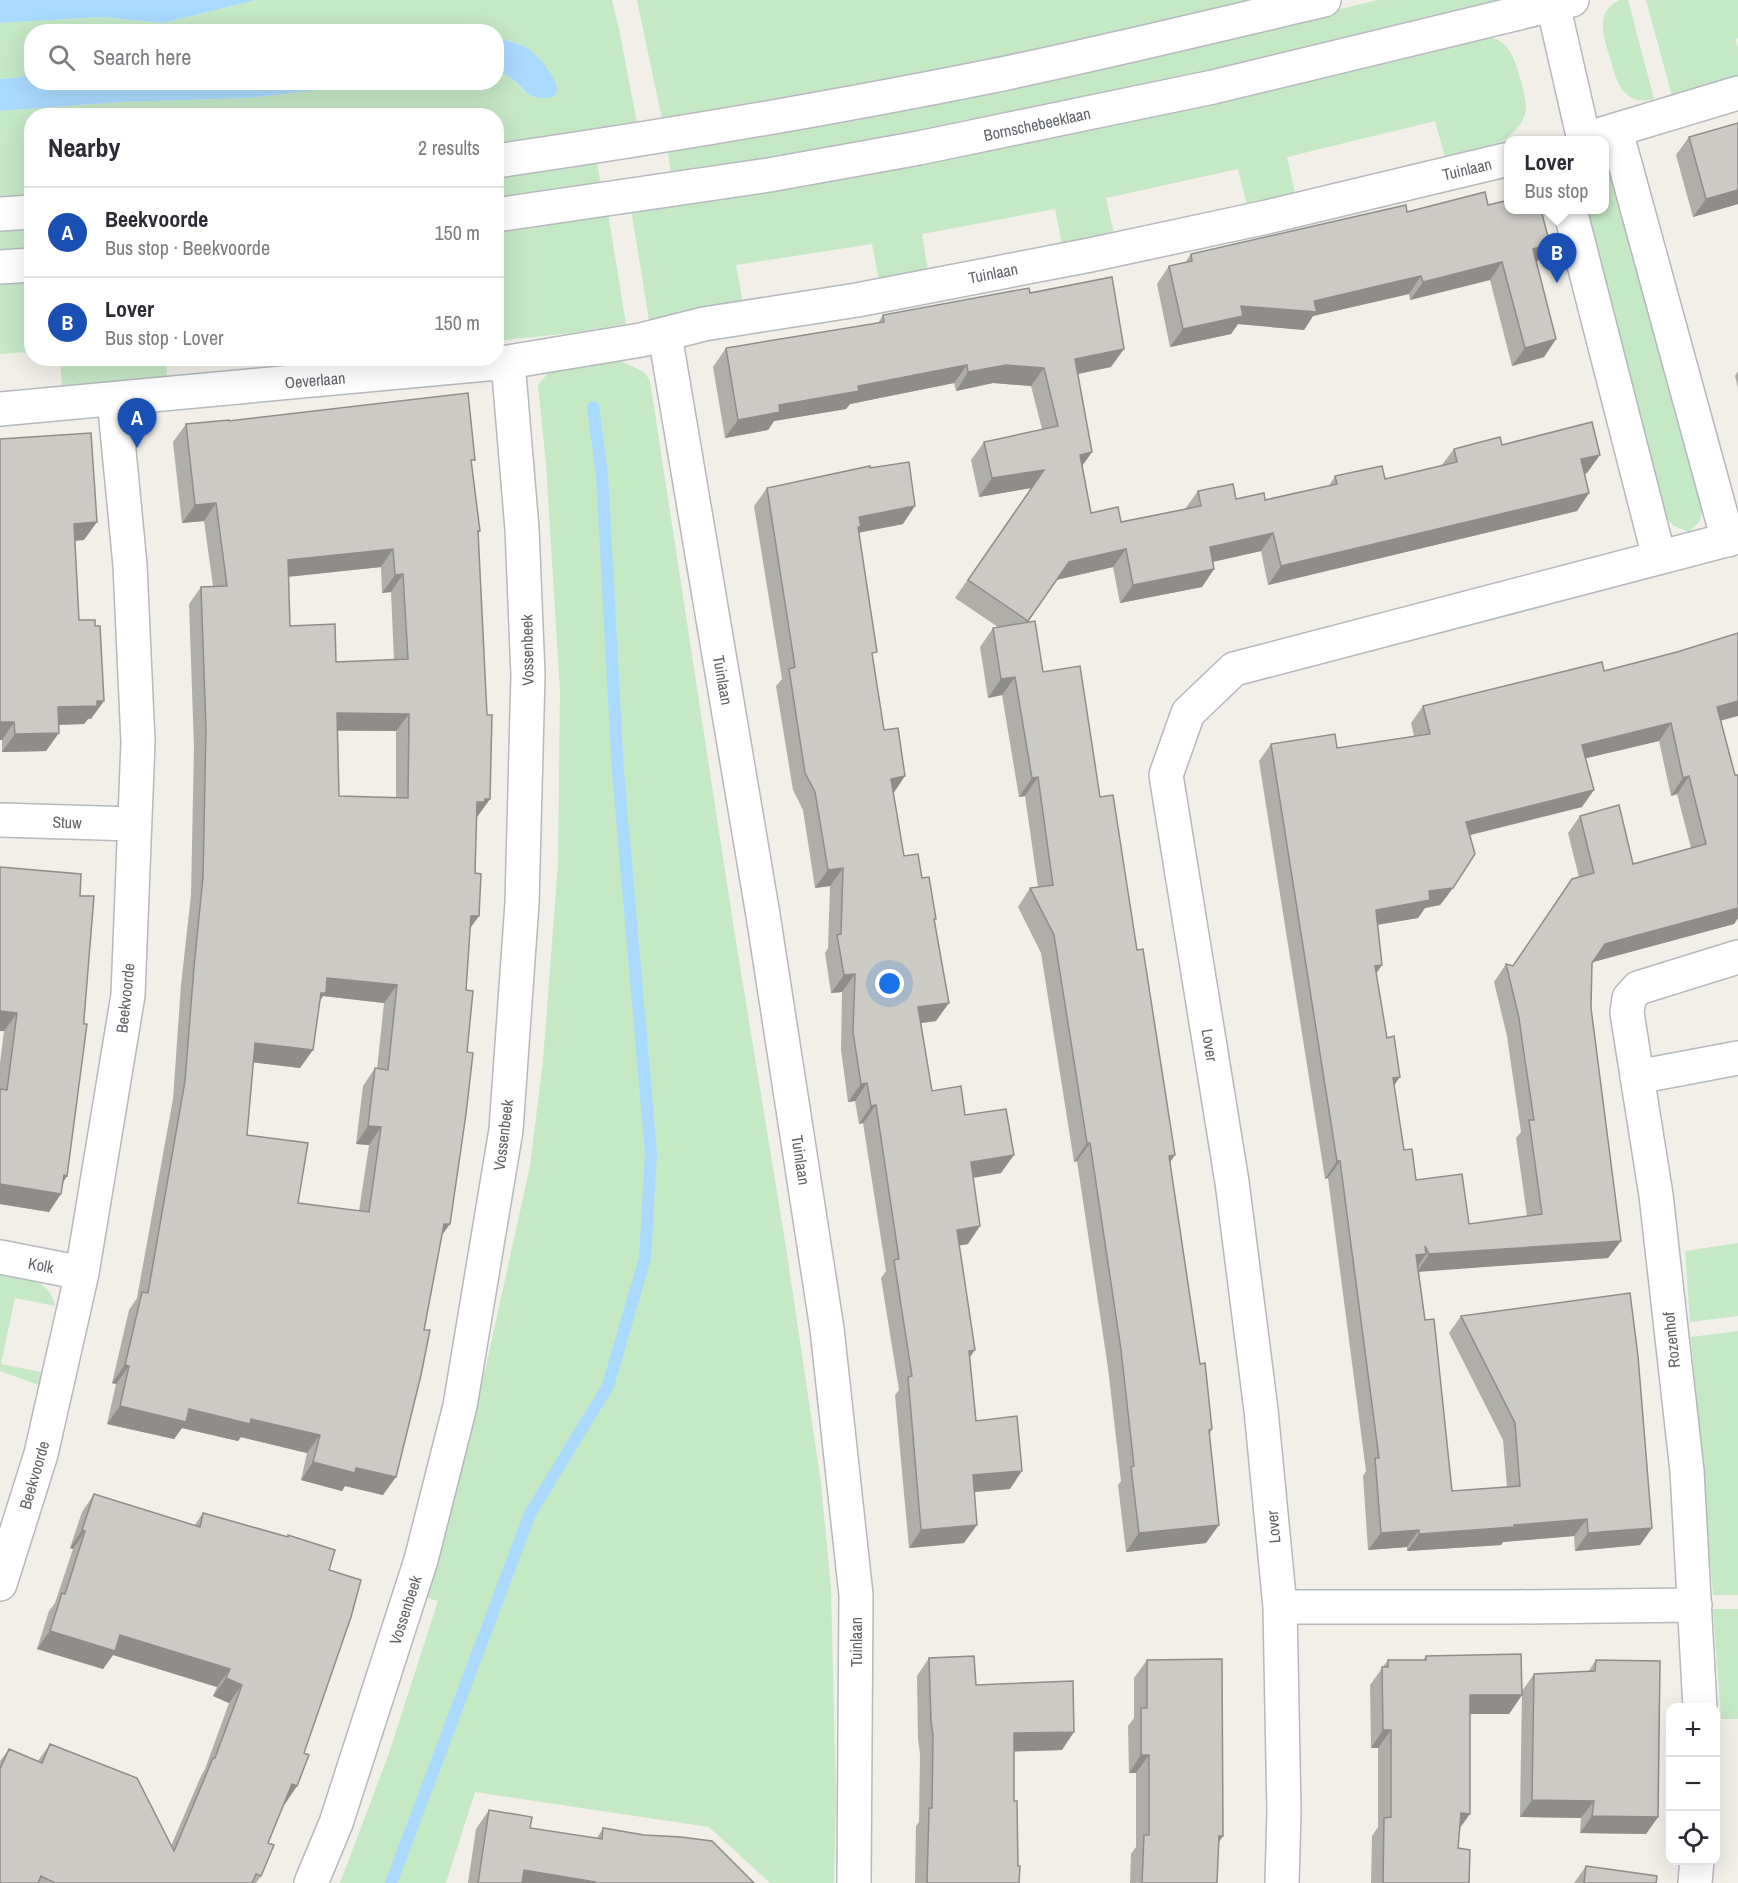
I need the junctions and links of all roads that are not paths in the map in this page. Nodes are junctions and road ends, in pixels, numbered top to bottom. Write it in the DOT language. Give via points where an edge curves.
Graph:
graph roads {
  1 [pos="1324,0"];
  2 [pos="1559,2"];
  3 [pos="1738,93"];
  4 [pos="1616,132"];
  5 [pos="1582,136"];
  6 [pos="1600,136"];
  7 [pos="504,160"];
  8 [pos="1504,160"];
  9 [pos="24,212"];
  10 [pos="0,214"];
  11 [pos="504,214"];
  12 [pos="1571,214"];
  13 [pos="24,266"];
  14 [pos="0,267"];
  15 [pos="665,335"];
  16 [pos="504,362"];
  17 [pos="508,362"];
  18 [pos="465,366"];
  19 [pos="114,399"];
  20 [pos="0,409"];
  21 [pos="1733,538"];
  22 [pos="1659,557"];
  23 [pos="0,820"];
  24 [pos="134,824"];
  25 [pos="1738,957"];
  26 [pos="1738,1058"];
  27 [pos="1637,1077"];
  28 [pos="0,1257"];
  29 [pos="82,1273"];
  30 [pos="0,1584"];
  31 [pos="1695,1605"];
  32 [pos="1280,1606"];
  33 [pos="1700,1703"];
  34 [pos="1697,1865"];
  35 [pos="311,1883"];
  36 [pos="854,1883"];
  37 [pos="1282,1883"];
  38 [pos="1695,1883"];
  1 -- 7 [label="street" via="992,76 654,138"];
  2 -- 5 [label="street"];
  2 -- 11 [label="street, Bornschebeeklaan" via="1214,87 919,148 769,175"];
  3 -- 4 [label="street"];
  4 -- 6 [label="street"];
  4 -- 21 [label="street, Lover"];
  8 -- 15 [label="street, Tuinlaan" via="1090,255 857,300 704,324"];
  9 -- 10 [label="street"];
  12 -- 22 [label="street"];
  13 -- 14 [label="street"];
  15 -- 17 [label="street, Oeverlaan"];
  15 -- 36 [label="street, Tuinlaan" via="763,915 826,1329 856,1595"];
  16 -- 17 [label="street, Oeverlaan"];
  17 -- 35 [label="street, Vossenbeek" via="522,529 528,675 522,903 506,1130 460,1406 421,1560 336,1824"];
  18 -- 19 [label="street, Oeverlaan"];
  19 -- 20 [label="street, Oeverlaan"];
  19 -- 24 [label="street, Beekvoorde" via="132,603 138,742"];
  21 -- 22 [label="street, Lover"];
  22 -- 32 [label="street, Lover" via="1234,669 1188,713 1166,775 1232,1182 1262,1410"];
  23 -- 24 [label="street, Stuw"];
  24 -- 29 [label="street, Beekvoorde" via="128,995"];
  25 -- 27 [label="street, Rozenhof" via="1638,988 1629,998 1627,1013"];
  26 -- 27 [label="street"];
  27 -- 31 [label="street, Rozenhof" via="1656,1195 1687,1471"];
  28 -- 29 [label="street, Kolk"];
  29 -- 30 [label="street, Beekvoorde" via="41,1454"];
  31 -- 32 [label="street"];
  31 -- 33 [label="street, Rozenhof"];
  32 -- 37 [label="street, Lover"];
  34 -- 38 [label="street"];
}
